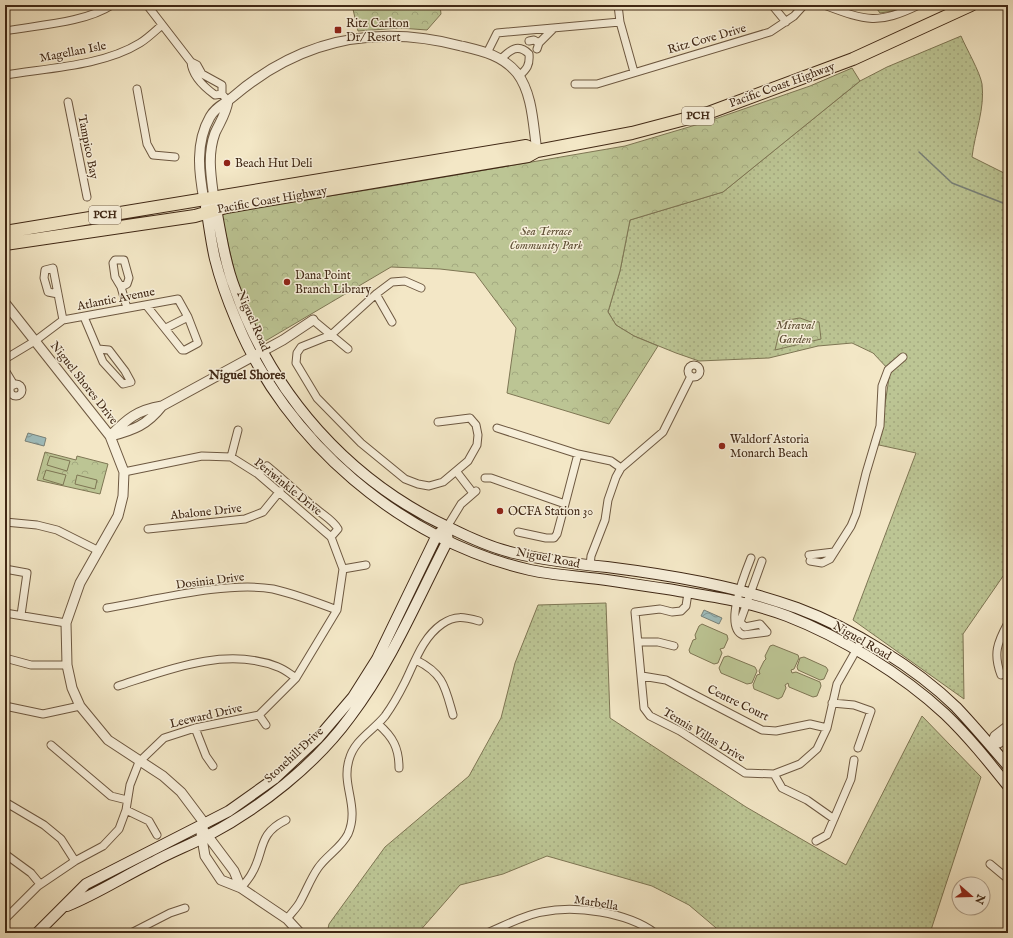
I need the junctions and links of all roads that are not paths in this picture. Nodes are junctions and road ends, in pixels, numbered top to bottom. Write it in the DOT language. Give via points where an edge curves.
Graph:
graph roads {
  1 [pos="112,5"];
  2 [pos="147,5"];
  3 [pos="618,5"];
  4 [pos="772,5"];
  5 [pos="804,5"];
  6 [pos="824,5"];
  7 [pos="919,5"];
  8 [pos="971,5"];
  9 [pos="620,22"];
  10 [pos="786,22"];
  11 [pos="162,25"];
  12 [pos="553,29"];
  13 [pos="5,30"];
  14 [pos="545,30"];
  15 [pos="532,47"];
  16 [pos="487,53"];
  17 [pos="501,59"];
  18 [pos="634,72"];
  19 [pos="5,76"];
  20 [pos="200,76"];
  21 [pos="519,76"];
  22 [pos="213,79"];
  23 [pos="575,84"];
  24 [pos="206,88"];
  25 [pos="137,89"];
  26 [pos="222,94"];
  27 [pos="68,102"];
  28 [pos="228,102"];
  29 [pos="537,151"];
  30 [pos="175,158"];
  31 [pos="87,197"];
  32 [pos="210,205"];
  33 [pos="5,232"];
  34 [pos="5,244"];
  35 [pos="121,287"];
  36 [pos="421,288"];
  37 [pos="58,294"];
  38 [pos="376,294"];
  39 [pos="5,302"];
  40 [pos="146,305"];
  41 [pos="126,308"];
  42 [pos="84,317"];
  43 [pos="188,317"];
  44 [pos="63,320"];
  45 [pos="313,320"];
  46 [pos="392,322"];
  47 [pos="166,328"];
  48 [pos="331,335"];
  49 [pos="35,341"];
  50 [pos="348,349"];
  51 [pos="98,350"];
  52 [pos="258,353"];
  53 [pos="903,357"];
  54 [pos="5,359"];
  55 [pos="5,370"];
  56 [pos="691,376"];
  57 [pos="14,385"];
  58 [pos="438,422"];
  59 [pos="497,428"];
  60 [pos="238,430"];
  61 [pos="110,436"];
  62 [pos="578,454"];
  63 [pos="231,458"];
  64 [pos="621,468"];
  65 [pos="456,471"];
  66 [pos="124,472"];
  67 [pos="258,474"];
  68 [pos="485,478"];
  69 [pos="280,491"];
  70 [pos="565,504"];
  71 [pos="5,522"];
  72 [pos="447,527"];
  73 [pos="148,529"];
  74 [pos="518,532"];
  75 [pos="437,534"];
  76 [pos="331,537"];
  77 [pos="448,540"];
  78 [pos="99,550"];
  79 [pos="751,558"];
  80 [pos="809,558"];
  81 [pos="762,561"];
  82 [pos="366,565"];
  83 [pos="590,566"];
  84 [pos="5,569"];
  85 [pos="343,569"];
  86 [pos="745,592"];
  87 [pos="688,593"];
  88 [pos="742,602"];
  89 [pos="107,608"];
  90 [pos="337,610"];
  91 [pos="5,613"];
  92 [pos="21,615"];
  93 [pos="479,621"];
  94 [pos="66,623"];
  95 [pos="1008,623"];
  96 [pos="862,640"];
  97 [pos="639,642"];
  98 [pos="674,646"];
  99 [pos="856,650"];
  100 [pos="5,658"];
  101 [pos="416,660"];
  102 [pos="67,665"];
  103 [pos="1005,673"];
  104 [pos="642,676"];
  105 [pos="296,678"];
  106 [pos="118,686"];
  107 [pos="832,703"];
  108 [pos="5,706"];
  109 [pos="80,706"];
  110 [pos="259,715"];
  111 [pos="453,715"];
  112 [pos="378,724"];
  113 [pos="266,725"];
  114 [pos="1008,726"];
  115 [pos="196,728"];
  116 [pos="827,728"];
  117 [pos="1008,735"];
  118 [pos="51,745"];
  119 [pos="991,745"];
  120 [pos="858,748"];
  121 [pos="982,753"];
  122 [pos="854,760"];
  123 [pos="139,762"];
  124 [pos="213,766"];
  125 [pos="1008,766"];
  126 [pos="399,768"];
  127 [pos="774,774"];
  128 [pos="1008,786"];
  129 [pos="127,800"];
  130 [pos="5,802"];
  131 [pos="126,810"];
  132 [pos="834,819"];
  133 [pos="286,820"];
  134 [pos="202,826"];
  135 [pos="157,835"];
  136 [pos="205,837"];
  137 [pos="816,841"];
  138 [pos="5,854"];
  139 [pos="75,861"];
  140 [pos="990,864"];
  141 [pos="1008,878"];
  142 [pos="40,884"];
  143 [pos="240,888"];
  144 [pos="61,908"];
  145 [pos="184,908"];
  146 [pos="6,916"];
  147 [pos="287,919"];
  148 [pos="37,933"];
  149 [pos="131,933"];
  150 [pos="300,933"];
  151 [pos="487,933"];
  152 [pos="655,933"];
  1 -- 13 [label="street" via="97,14"];
  2 -- 11 [label="street"];
  3 -- 9 [label="street"];
  4 -- 10 [label="street"];
  5 -- 10 [label="street, Ritz Cove Drive"];
  6 -- 7 [label="street" via="865,19 898,15"];
  8 -- 29 [label="highway, Pacific Coast Highway / PCH" via="853,59 708,113 632,133"];
  9 -- 12 [label="street"];
  9 -- 18 [label="street"];
  10 -- 18 [label="street, Ritz Cove Drive" via="770,32"];
  11 -- 19 [label="street, Magellan Isle" via="140,43 119,53 96,60"];
  11 -- 20 [label="street" via="191,62 197,65"];
  12 -- 14 [label="street"];
  12 -- 15 [label="street"];
  14 -- 15 [label="street"];
  14 -- 16 [label="street" via="497,33"];
  15 -- 17 [label="street" via="512,49"];
  15 -- 21 [label="street" via="529,64"];
  16 -- 17 [label="street"];
  16 -- 28 [label="street" via="429,38 397,35 359,37 327,44 289,61 266,74"];
  17 -- 21 [label="street"];
  18 -- 23 [label="street, Ritz Cove Drive" via="596,84"];
  20 -- 22 [label="street"];
  20 -- 24 [label="street"];
  21 -- 29 [label="street" via="528,94"];
  22 -- 24 [label="street"];
  22 -- 26 [label="street" via="222,85"];
  24 -- 26 [label="street" via="215,95"];
  25 -- 30 [label="street" via="150,151 153,155"];
  26 -- 28 [label="street"];
  27 -- 31 [label="street, Tampico Bay"];
  28 -- 32 [label="street" via="217,107 210,117 200,148 200,173"];
  29 -- 32 [label="highway, Pacific Coast Highway / PCH" via="528,156 378,175"];
  32 -- 33 [label="highway, Pacific Coast Highway / PCH" via="192,200"];
  32 -- 34 [label="highway, Pacific Coast Highway / PCH" via="196,216"];
  32 -- 52 [label="main road, Niguel Road" via="234,288"];
  35 -- 41 [label="street"];
  36 -- 38 [label="street" via="405,282 392,282"];
  37 -- 44 [label="street"];
  38 -- 46 [label="street"];
  38 -- 48 [label="street"];
  39 -- 49 [label="street, Niguel Shores Drive"];
  40 -- 41 [label="street, Atlantic Avenue"];
  40 -- 43 [label="street, Atlantic Avenue" via="178,299"];
  40 -- 47 [label="street"];
  41 -- 42 [label="street, Atlantic Avenue"];
  42 -- 44 [label="street, Atlantic Avenue"];
  42 -- 51 [label="street"];
  43 -- 47 [label="street"];
  43 -- 47 [label="street, Atlantic Avenue" via="198,343 184,351"];
  44 -- 49 [label="street, Atlantic Avenue"];
  45 -- 48 [label="street"];
  45 -- 52 [label="street"];
  48 -- 50 [label="street"];
  48 -- 65 [label="street" via="306,344 297,353 296,363 317,398 360,443 405,480 429,486 443,482"];
  49 -- 54 [label="street, Atlantic Avenue"];
  49 -- 61 [label="street, Niguel Shores Drive"];
  51 -- 51 [label="street" via="103,362 123,384 131,382 109,350"];
  52 -- 61 [label="street" via="162,406 145,409 124,422"];
  52 -- 72 [label="main road, Niguel Road" via="331,445 368,478 419,513"];
  52 -- 75 [label="main road, Niguel Road" via="280,402 324,452 362,488"];
  53 -- 80 [label="street" via="888,370 882,386 880,426 851,526 834,552"];
  55 -- 57 [label="street"];
  56 -- 64 [label="street" via="663,432"];
  58 -- 65 [label="street" via="470,418 476,425 477,445 468,461"];
  59 -- 62 [label="street"];
  60 -- 63 [label="street"];
  61 -- 66 [label="street, Niguel Shores Drive"];
  62 -- 64 [label="street" via="611,461"];
  62 -- 70 [label="street"];
  63 -- 66 [label="street, Periwinkle Drive" via="202,456"];
  63 -- 67 [label="street, Periwinkle Drive"];
  64 -- 83 [label="street" via="610,491 605,520 591,556"];
  65 -- 72 [label="street, Stonehill Drive" via="474,492 461,504"];
  66 -- 78 [label="street, Niguel Shores Drive" via="123,496 118,516"];
  67 -- 69 [label="street, Periwinkle Drive"];
  67 -- 76 [label="street" via="267,466 294,488 335,524 338,529"];
  68 -- 70 [label="street"];
  69 -- 73 [label="street, Abalone Drive" via="263,512 245,519"];
  69 -- 76 [label="street, Periwinkle Drive"];
  70 -- 74 [label="street" via="558,534 554,538"];
  71 -- 78 [label="street" via="57,530"];
  72 -- 75 [label="main road, Stonehill Drive"];
  72 -- 77 [label="main road"];
  72 -- 83 [label="main road, Niguel Road" via="512,552"];
  75 -- 77 [label="main road, Niguel Road"];
  75 -- 134 [label="main road, Stonehill Drive" via="377,659 352,697 318,738 274,779 247,800"];
  76 -- 85 [label="street, Periwinkle Drive"];
  77 -- 87 [label="main road, Niguel Road" via="495,560 531,570"];
  77 -- 136 [label="main road, Stonehill Drive" via="383,670 350,718 322,750 288,782 262,802"];
  78 -- 94 [label="street, Niguel Shores Drive" via="80,583"];
  79 -- 86 [label="street"];
  81 -- 86 [label="street"];
  82 -- 85 [label="street"];
  83 -- 86 [label="main road, Niguel Road"];
  84 -- 92 [label="street" via="27,573"];
  85 -- 90 [label="street, Leeward Drive"];
  86 -- 88 [label="street"];
  86 -- 96 [label="main road, Niguel Road" via="798,608 845,629"];
  87 -- 88 [label="main road, Niguel Road"];
  87 -- 97 [label="street, Tennis Villas Drive" via="686,606 681,611 660,609 635,612"];
  88 -- 88 [label="street" via="734,619 734,625 739,633 747,636 767,632 760,624 742,626"];
  88 -- 99 [label="main road, Niguel Road" via="787,616"];
  89 -- 90 [label="street, Dosinia Drive" via="247,587 272,589 300,596"];
  90 -- 105 [label="street, Leeward Drive"];
  91 -- 92 [label="street"];
  92 -- 94 [label="street"];
  93 -- 101 [label="street" via="460,616 442,623 424,642"];
  94 -- 102 [label="street, Niguel Shores Drive"];
  95 -- 103 [label="street" via="1001,636 996,661"];
  96 -- 99 [label="street, Tennis Villas Drive"];
  96 -- 119 [label="main road, Niguel Road" via="908,668 939,692"];
  97 -- 98 [label="street" via="658,642"];
  97 -- 104 [label="street, Tennis Villas Drive"];
  99 -- 107 [label="street, Tennis Villas Drive" via="837,684"];
  99 -- 121 [label="main road, Niguel Road" via="915,689"];
  100 -- 102 [label="street" via="31,665"];
  101 -- 111 [label="street" via="440,677"];
  101 -- 112 [label="street" via="396,700"];
  102 -- 109 [label="street, Niguel Shores Drive" via="72,688"];
  104 -- 116 [label="street, Centre Court" via="666,680 762,730 776,731 810,724"];
  104 -- 127 [label="street, Tennis Villas Drive" via="644,708 650,716 680,731 745,773"];
  105 -- 106 [label="street" via="279,667 257,661 227,659 174,667"];
  105 -- 110 [label="street, Leeward Drive"];
  107 -- 116 [label="street, Tennis Villas Drive"];
  107 -- 120 [label="street" via="854,705 872,711"];
  108 -- 109 [label="street" via="43,714"];
  109 -- 123 [label="street, Niguel Shores Drive" via="108,740"];
  110 -- 113 [label="street"];
  110 -- 115 [label="street, Leeward Drive"];
  112 -- 126 [label="street" via="390,734 396,744"];
  112 -- 147 [label="street" via="355,745 349,758 346,771 353,812 347,836 319,866 301,901"];
  114 -- 119 [label="street" via="994,736"];
  115 -- 123 [label="street, Leeward Drive" via="164,738"];
  115 -- 124 [label="street" via="206,756"];
  116 -- 127 [label="street, Tennis Villas Drive" via="817,750 800,764"];
  117 -- 119 [label="street" via="999,743"];
  118 -- 129 [label="street" via="111,796"];
  119 -- 121 [label="main road"];
  119 -- 125 [label="main road, Niguel Road"];
  121 -- 128 [label="main road, Niguel Road"];
  122 -- 132 [label="street" via="851,779"];
  123 -- 129 [label="street, Leeward Drive"];
  123 -- 134 [label="street, Niguel Shores Drive" via="163,776 182,792"];
  127 -- 132 [label="street" via="782,788 807,800"];
  129 -- 131 [label="street, Leeward Drive"];
  130 -- 139 [label="street" via="44,824 62,840"];
  131 -- 135 [label="street" via="149,821"];
  131 -- 139 [label="street, Leeward Drive" via="119,829 103,846"];
  132 -- 137 [label="street" via="827,835"];
  133 -- 143 [label="street" via="266,835 252,873"];
  134 -- 136 [label="street"];
  134 -- 144 [label="main road, Stonehill Drive" via="86,884"];
  136 -- 143 [label="street" via="234,871"];
  136 -- 143 [label="street" via="205,856 221,880"];
  136 -- 144 [label="main road, Stonehill Drive" via="88,897"];
  138 -- 142 [label="street" via="31,873"];
  139 -- 142 [label="street, Leeward Drive"];
  140 -- 141 [label="street"];
  142 -- 146 [label="street, Leeward Drive"];
  143 -- 147 [label="street"];
  144 -- 148 [label="main road, Stonehill Drive"];
  145 -- 149 [label="street"];
  147 -- 150 [label="street"];
  151 -- 152 [label="street, Marbella" via="541,912 573,909 612,914 647,927"];
}
